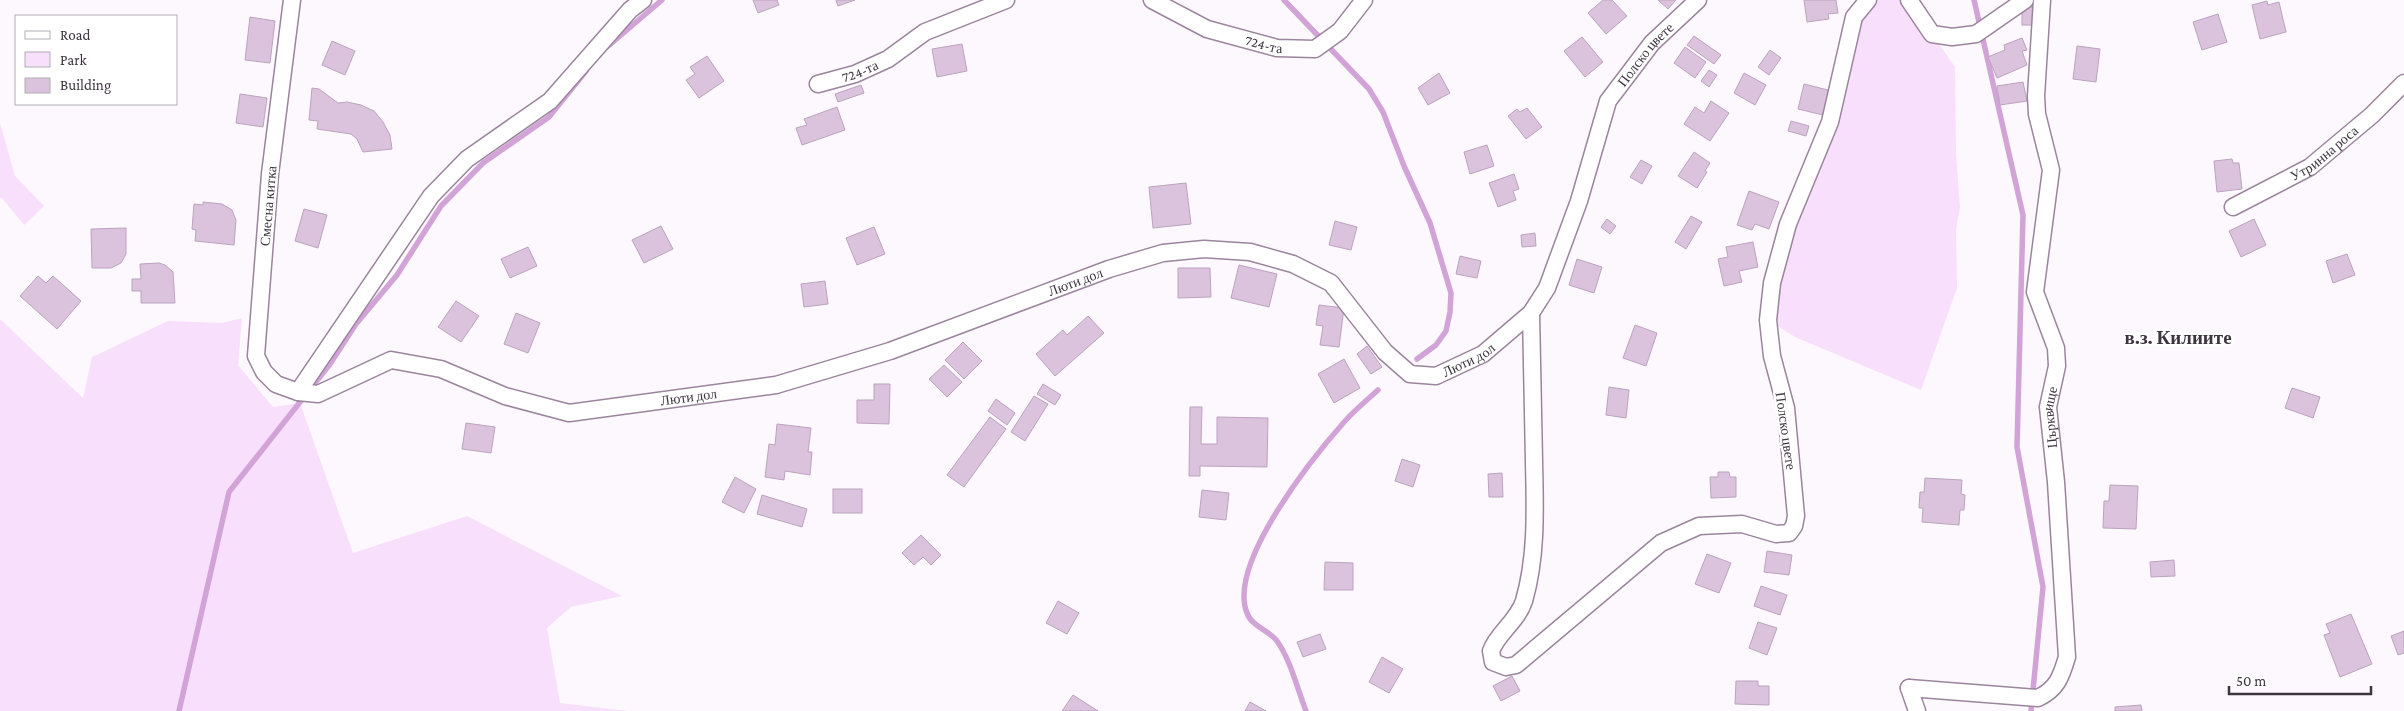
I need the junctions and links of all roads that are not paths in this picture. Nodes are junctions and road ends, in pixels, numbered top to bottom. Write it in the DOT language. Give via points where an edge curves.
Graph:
graph roads {
  1 [pos="292,0"];
  2 [pos="643,0"];
  3 [pos="1006,0"];
  4 [pos="1152,0"];
  5 [pos="1364,0"];
  6 [pos="1698,0"];
  7 [pos="1868,0"];
  8 [pos="1909,0"];
  9 [pos="2026,0"];
  10 [pos="2042,0"];
  11 [pos="2404,83"];
  12 [pos="818,84"];
  13 [pos="2233,207"];
  14 [pos="1531,313"];
  15 [pos="298,392"];
  16 [pos="1917,711"];
  1 -- 15 [label="street, Смесна китка" via="270,174 256,356 264,372 276,384"];
  2 -- 15 [label="street" via="630,10 550,101 467,160 431,196"];
  3 -- 12 [label="street, 724-та" via="925,32 888,60 855,74"];
  4 -- 5 [label="street, 724-та" via="1207,29 1277,48 1315,49 1340,31"];
  6 -- 14 [label="street, Полско цвете" via="1652,43 1608,101 1579,201 1547,288"];
  7 -- 14 [label="street, Полско цвете" via="1854,17 1830,122 1788,224 1772,284 1768,320 1772,356 1786,408 1796,516 1794,526 1789,533 1776,534 1742,524 1699,526 1661,543 1516,665 1506,667 1493,662 1490,656 1494,644 1523,604 1533,555"];
  8 -- 9 [label="street" via="1932,34 1952,37 1976,34"];
  10 -- 16 [label="street, Църквище" via="2036,96 2050,170 2035,292 2056,348 2057,366 2048,407 2067,657 2061,678 2051,692 2038,698 1908,688"];
  11 -- 13 [label="street, Утринна роса" via="2372,115 2310,167"];
  14 -- 15 [label="street, Люти дол" via="1483,354 1436,376 1410,374 1385,352 1331,283 1293,264 1250,252 1204,249 1163,253 1109,269 890,351 767,386 569,413 505,396 441,369 391,360 318,394"];
}
